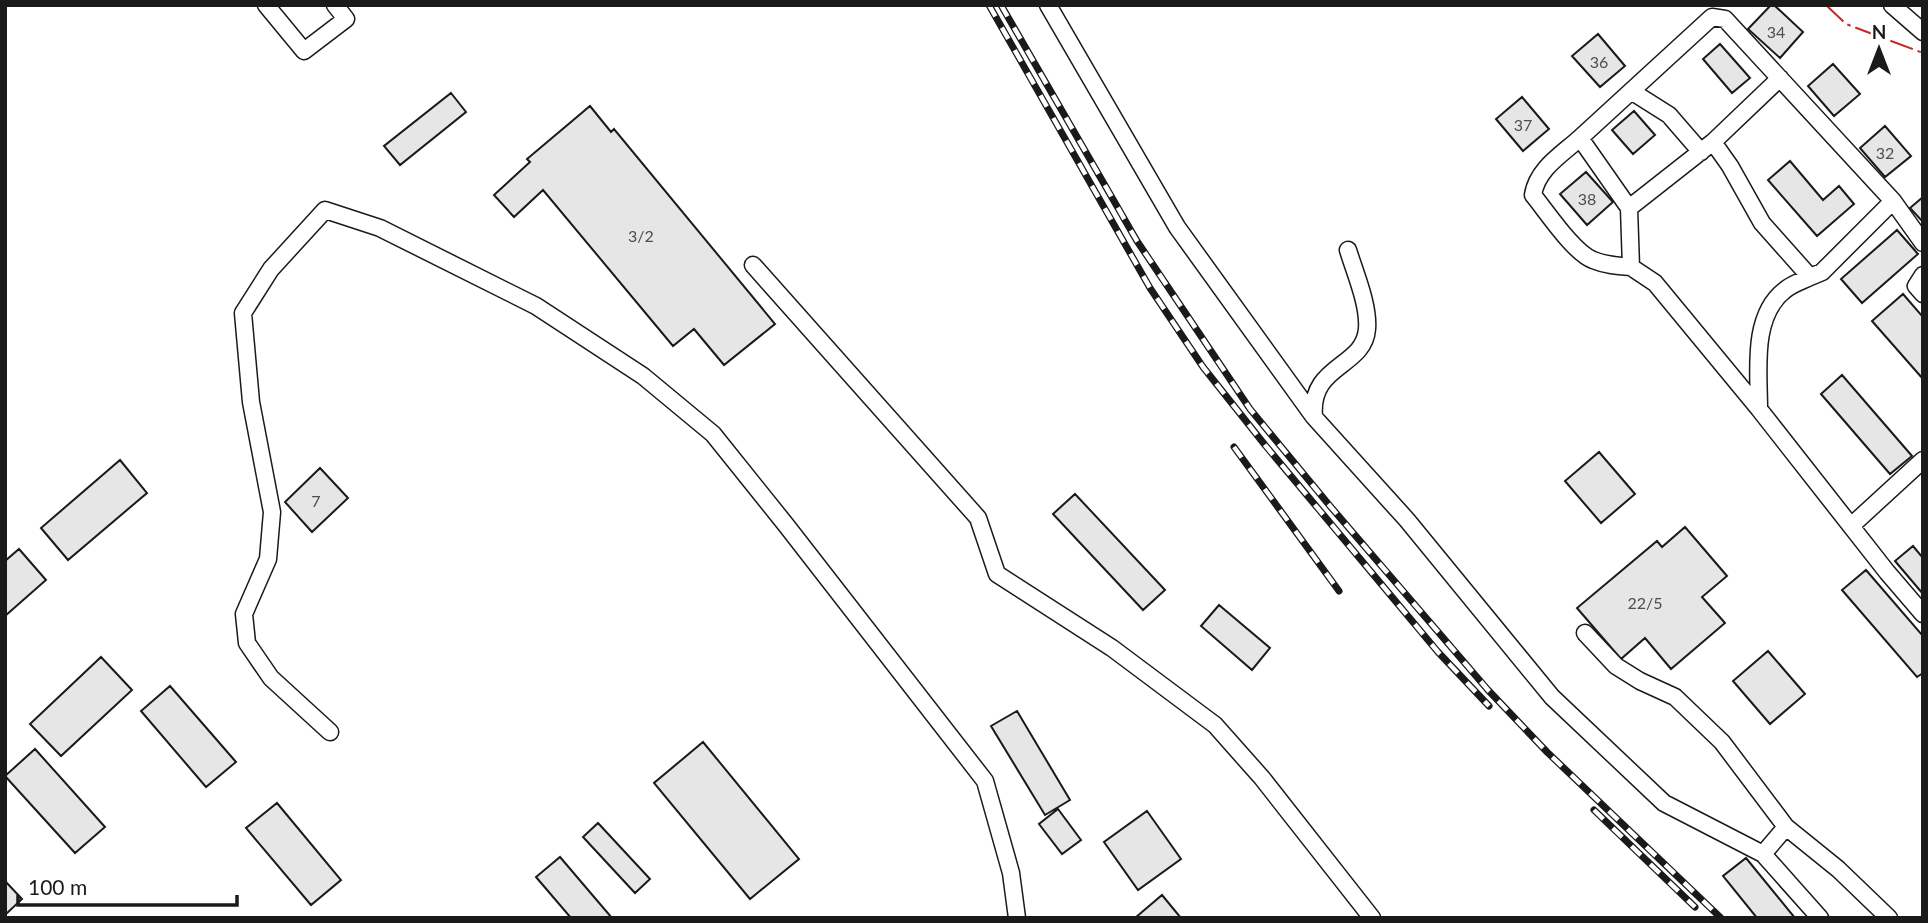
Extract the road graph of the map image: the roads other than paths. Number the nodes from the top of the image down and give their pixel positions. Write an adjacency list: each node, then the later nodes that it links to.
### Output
1 (266, 5): 2 (street)
2 (335, 5)
3 (1048, 5): 20 (street)
4 (1892, 5): 5 (street)
5 (1923, 32)
6 (1780, 78): 7 (street); 9 (street); 10 (street)
7 (1631, 91): 8 (street); 9 (street)
8 (1580, 138): 11 (street); 15 (street)
9 (1707, 147): 11 (street); 17 (street)
10 (1893, 201): 12 (street); 17 (street)
11 (1629, 208): 15 (street)
12 (1923, 243)
13 (1348, 250): 20 (street)
14 (753, 265): 29 (street)
15 (1631, 267): 19 (street)
16 (1923, 275): 18 (street)
17 (1810, 277): 19 (street)
18 (1923, 294)
19 (1759, 410): 22 (street)
20 (1314, 417): 27 (street)
21 (1923, 460): 22 (street)
22 (1851, 526): 23 (street)
23 (1923, 614)
24 (1585, 633): 26 (street)
25 (330, 732): 28 (street)
26 (1786, 827): 27 (street); 31 (street)
27 (1763, 854): 30 (street)
28 (1017, 918)
29 (1372, 918)
30 (1820, 918)
31 (1889, 918)

